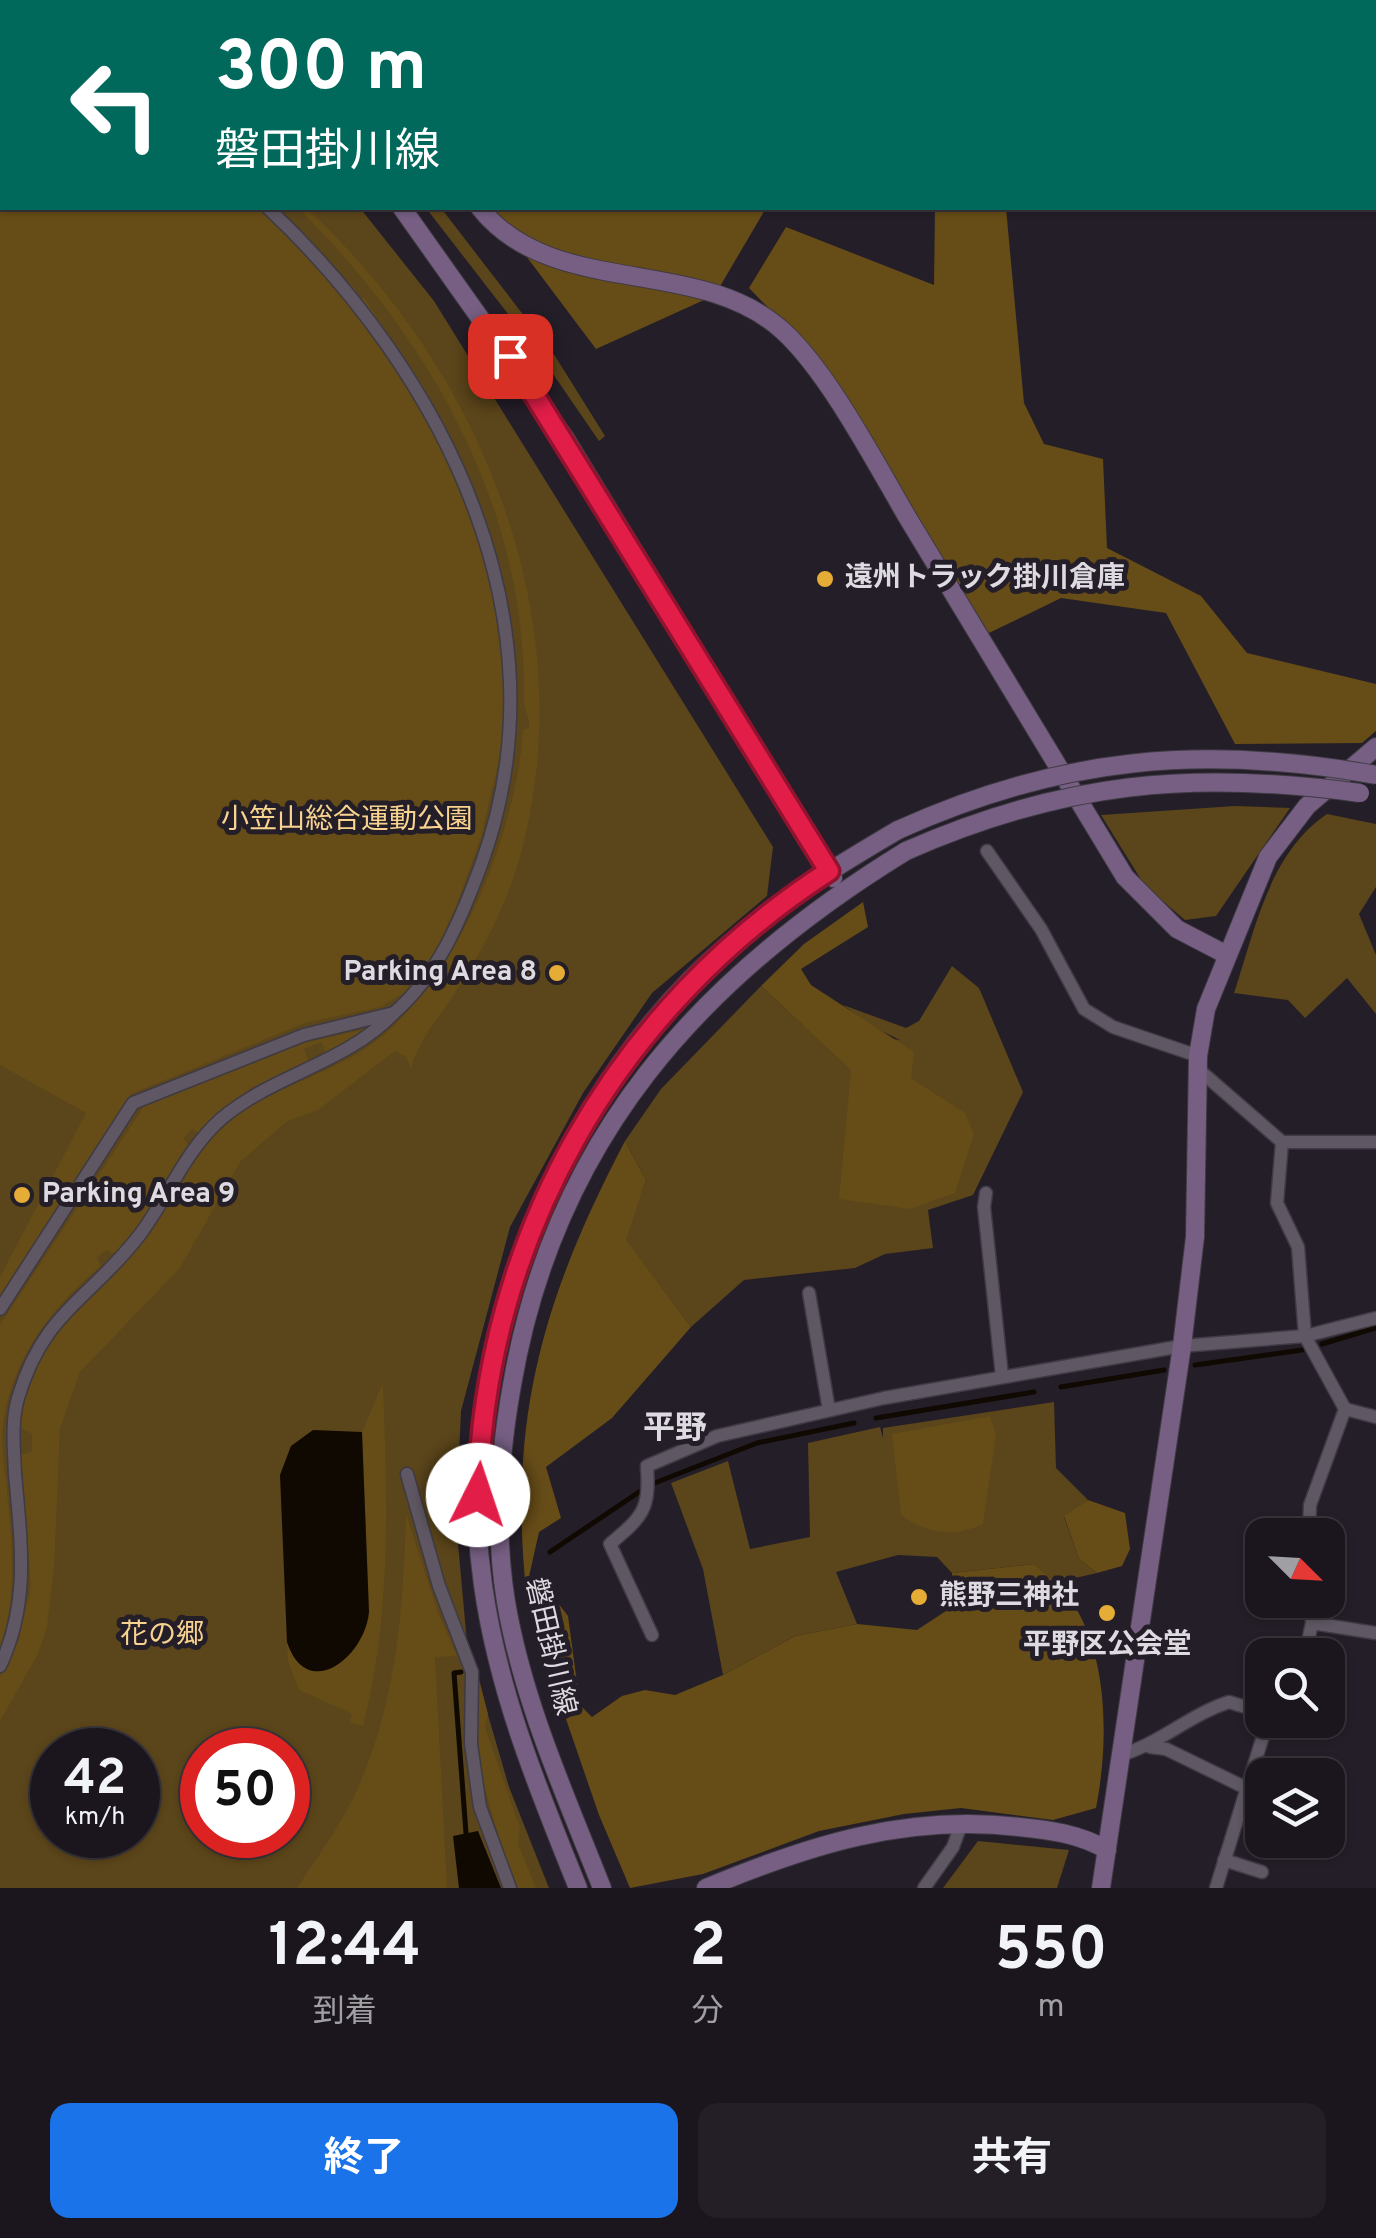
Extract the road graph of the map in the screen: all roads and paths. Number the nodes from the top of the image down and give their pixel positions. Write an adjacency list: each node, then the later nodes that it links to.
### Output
1 (270, 210): 11 (street)
2 (404, 210): 8 (main road)
3 (482, 210): 10 (main road)
4 (1376, 747): 10 (main road)
5 (1376, 776): 8 (main road, 磐田掛川線, bridge)
6 (1368, 795): 9 (main road, 磐田掛川線, bridge)
7 (988, 851): 12 (street)
8 (829, 871): 9 (main road); 43 (main road, 磐田掛川線)
9 (842, 891): 44 (main road, 磐田掛川線)
10 (1225, 954): 12 (main road)
11 (394, 1013): 17 (street); 32 (street)
12 (1198, 1062): 13 (street); 20 (main road)
13 (1282, 1142): 14 (street); 19 (street)
14 (1376, 1142)
15 (986, 1193): 21 (street)
16 (809, 1293): 23 (street)
17 (0, 1308)
18 (1376, 1318): 19 (street)
19 (1305, 1336): 20 (street); 22 (street)
20 (1182, 1346): 21 (street); 36 (main road)
21 (1002, 1376): 23 (street)
22 (1345, 1409): 24 (street); 26 (street)
23 (830, 1410): 30 (street)
24 (1376, 1417)
25 (407, 1474): 42 (street)
26 (1310, 1518)
27 (1312, 1618): 28 (street)
28 (1312, 1623): 29 (street); 31 (street)
29 (1376, 1634)
30 (652, 1635)
31 (1309, 1638)
32 (0, 1666)
33 (1245, 1707): 35 (street)
34 (1262, 1738): 37 (street)
35 (1148, 1747): 36 (street); 37 (street)
36 (1121, 1755): 39 (main road)
37 (1244, 1787): 40 (street)
38 (962, 1822): 39 (main road); 45 (main road); 46 (street)
39 (1107, 1850): 47 (main road)
40 (1224, 1860): 41 (street); 48 (street)
41 (1262, 1872)
42 (510, 1888)
43 (578, 1888)
44 (602, 1888)
45 (706, 1888)
46 (924, 1888)
47 (1101, 1888)
48 (1216, 1888)

